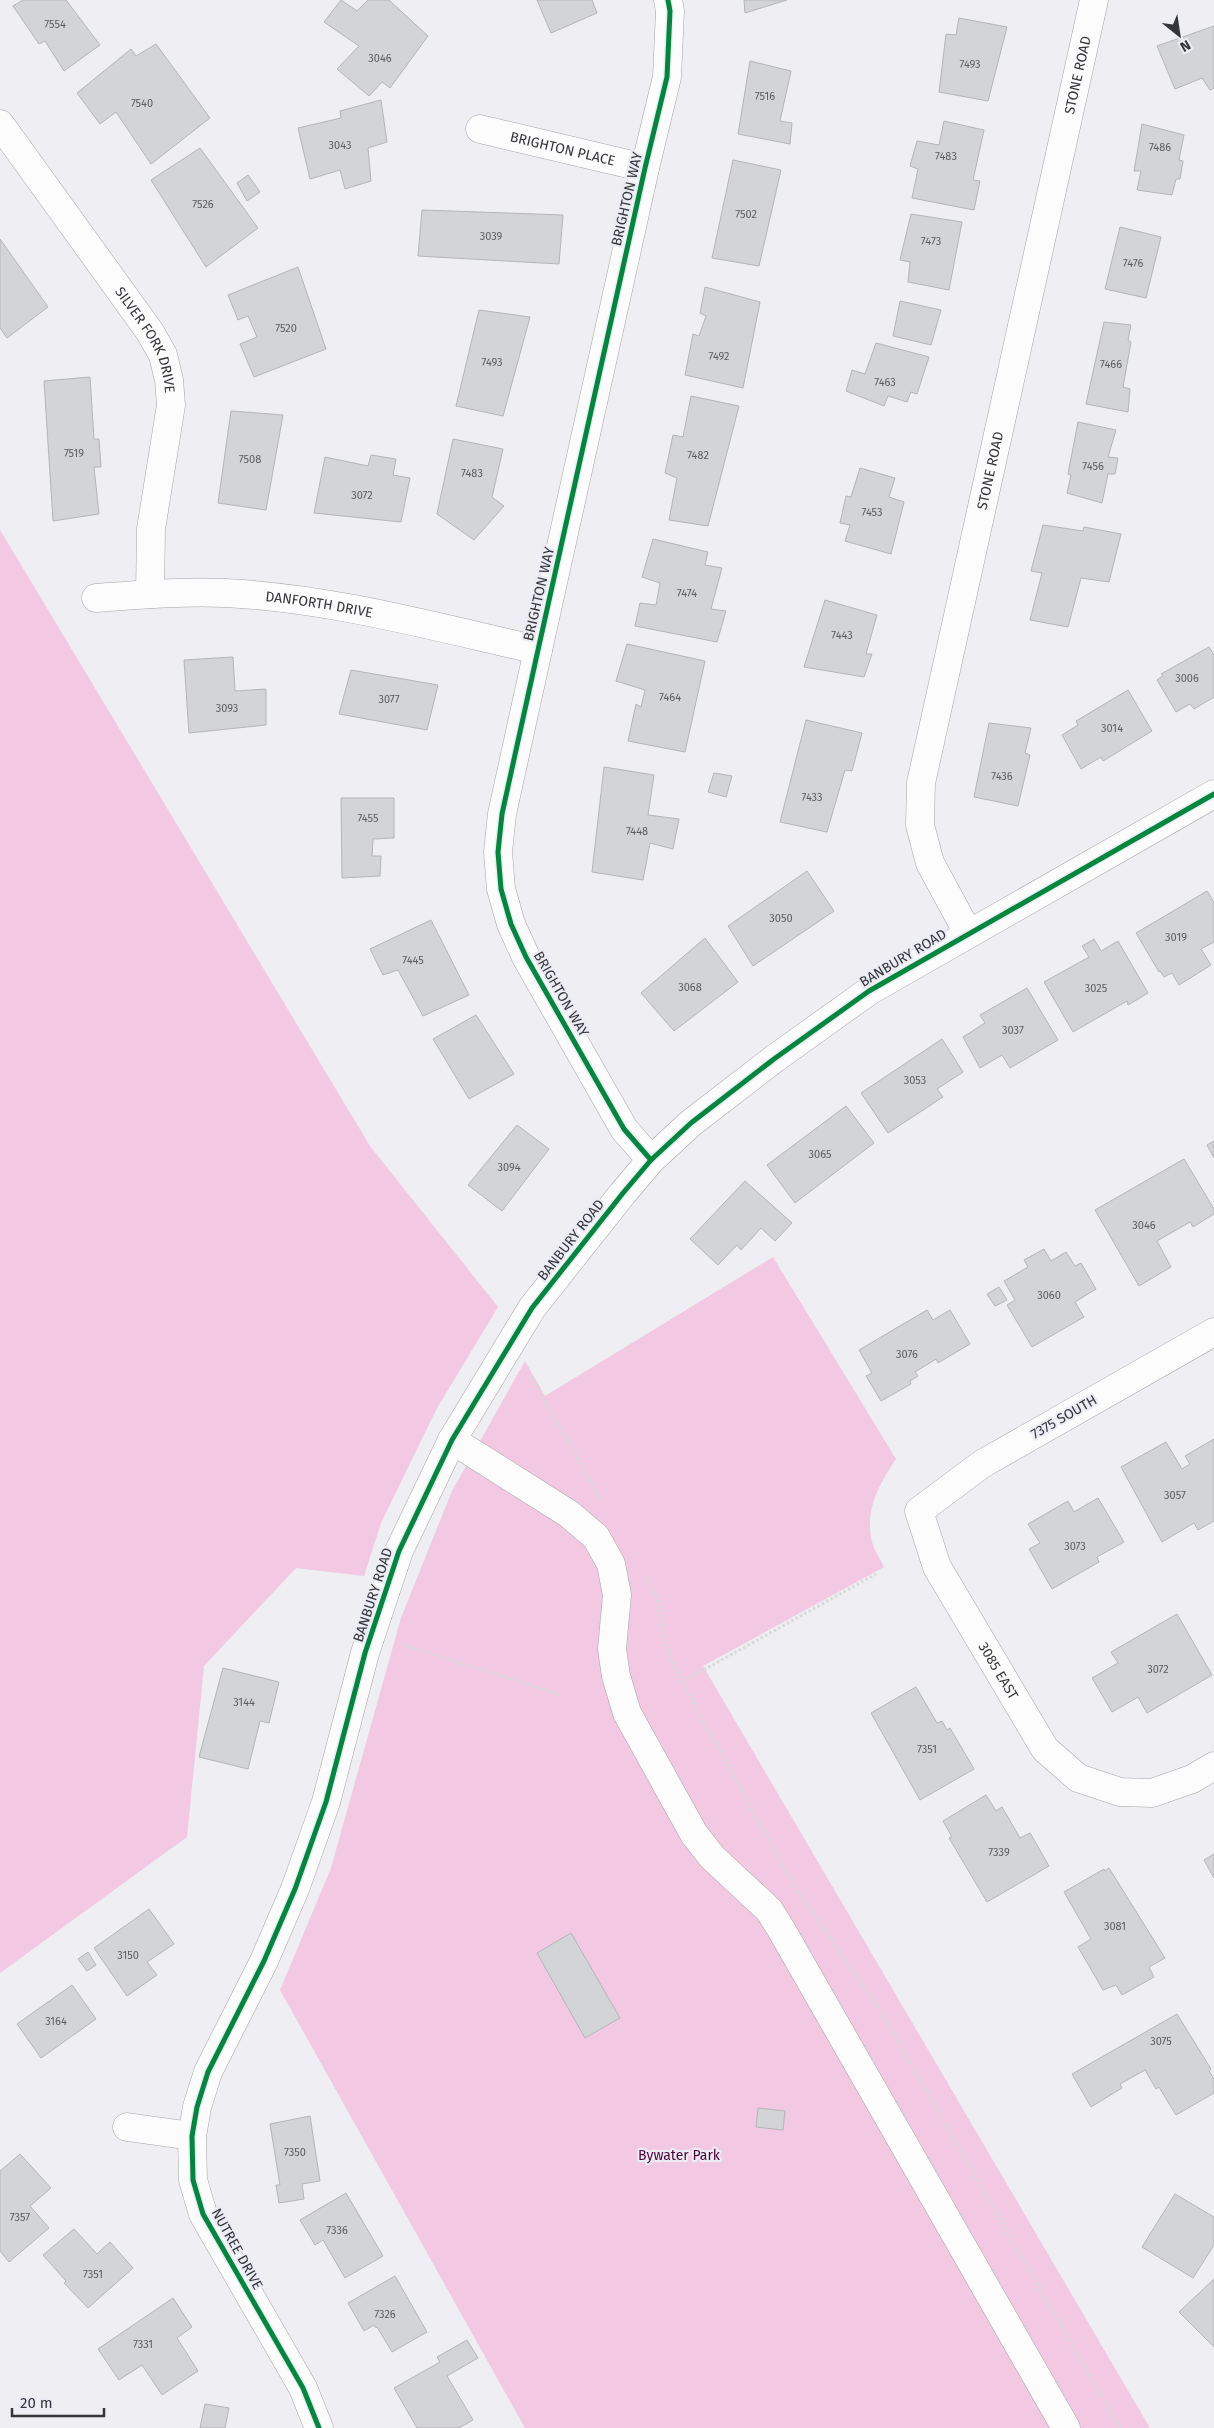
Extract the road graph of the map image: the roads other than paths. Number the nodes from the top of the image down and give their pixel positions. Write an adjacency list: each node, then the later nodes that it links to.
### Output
1 (668, 0): 5 (street, BRIGHTON WAY)
2 (1094, 0): 10 (street, STONE ROAD)
3 (0, 124): 6 (street, SILVER FORK DRIVE)
4 (480, 129): 5 (street, BRIGHTON PLACE)
5 (645, 168): 8 (street, BRIGHTON WAY)
6 (150, 594): 7 (street, DANFORTH DRIVE); 8 (street, DANFORTH DRIVE)
7 (96, 598)
8 (538, 650): 11 (street, BRIGHTON WAY)
9 (1214, 794): 10 (street, BANBURY ROAD)
10 (968, 933): 11 (street, BANBURY ROAD)
11 (651, 1160): 13 (street, BANBURY ROAD)
12 (1214, 1332): 14 (street, 7375 SOUTH)
13 (452, 1440): 16 (street, BANBURY ROAD); 20 (street)
14 (919, 1511): 15 (street, 3085 EAST)
15 (1214, 1766)
16 (264, 1961): 18 (street, NUTREE DRIVE)
17 (127, 2127): 18 (street)
18 (192, 2136): 19 (street, NUTREE DRIVE)
19 (319, 2428)
20 (1066, 2428)

